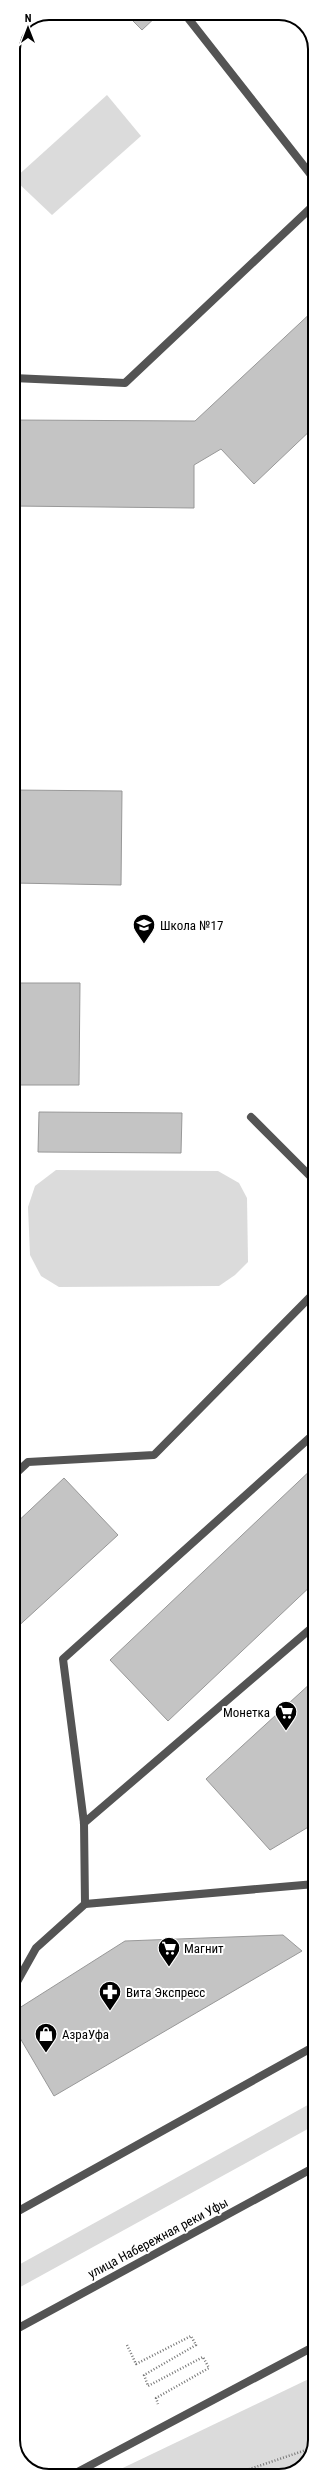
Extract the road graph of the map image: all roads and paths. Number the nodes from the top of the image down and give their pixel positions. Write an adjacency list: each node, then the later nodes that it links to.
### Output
1 (189, 20): 2 (street)
2 (308, 171)
3 (308, 211): 4 (street)
4 (20, 378)
5 (250, 1117): 6 (street)
6 (308, 1174)
7 (308, 1298): 9 (street)
8 (308, 1439): 11 (street)
9 (20, 1469)
10 (308, 1631): 11 (street)
11 (84, 1823): 13 (street)
12 (308, 1885): 13 (street)
13 (85, 1904): 14 (street)
14 (20, 1977)
15 (308, 2050): 17 (street)
16 (308, 2171): 18 (street, улица Набережная реки Уфы)
17 (20, 2210)
18 (20, 2327)
19 (127, 2345): 21 (path)
20 (308, 2350): 23 (street)
21 (160, 2408)
22 (306, 2450): 24 (path)
23 (83, 2469)
24 (250, 2469)

